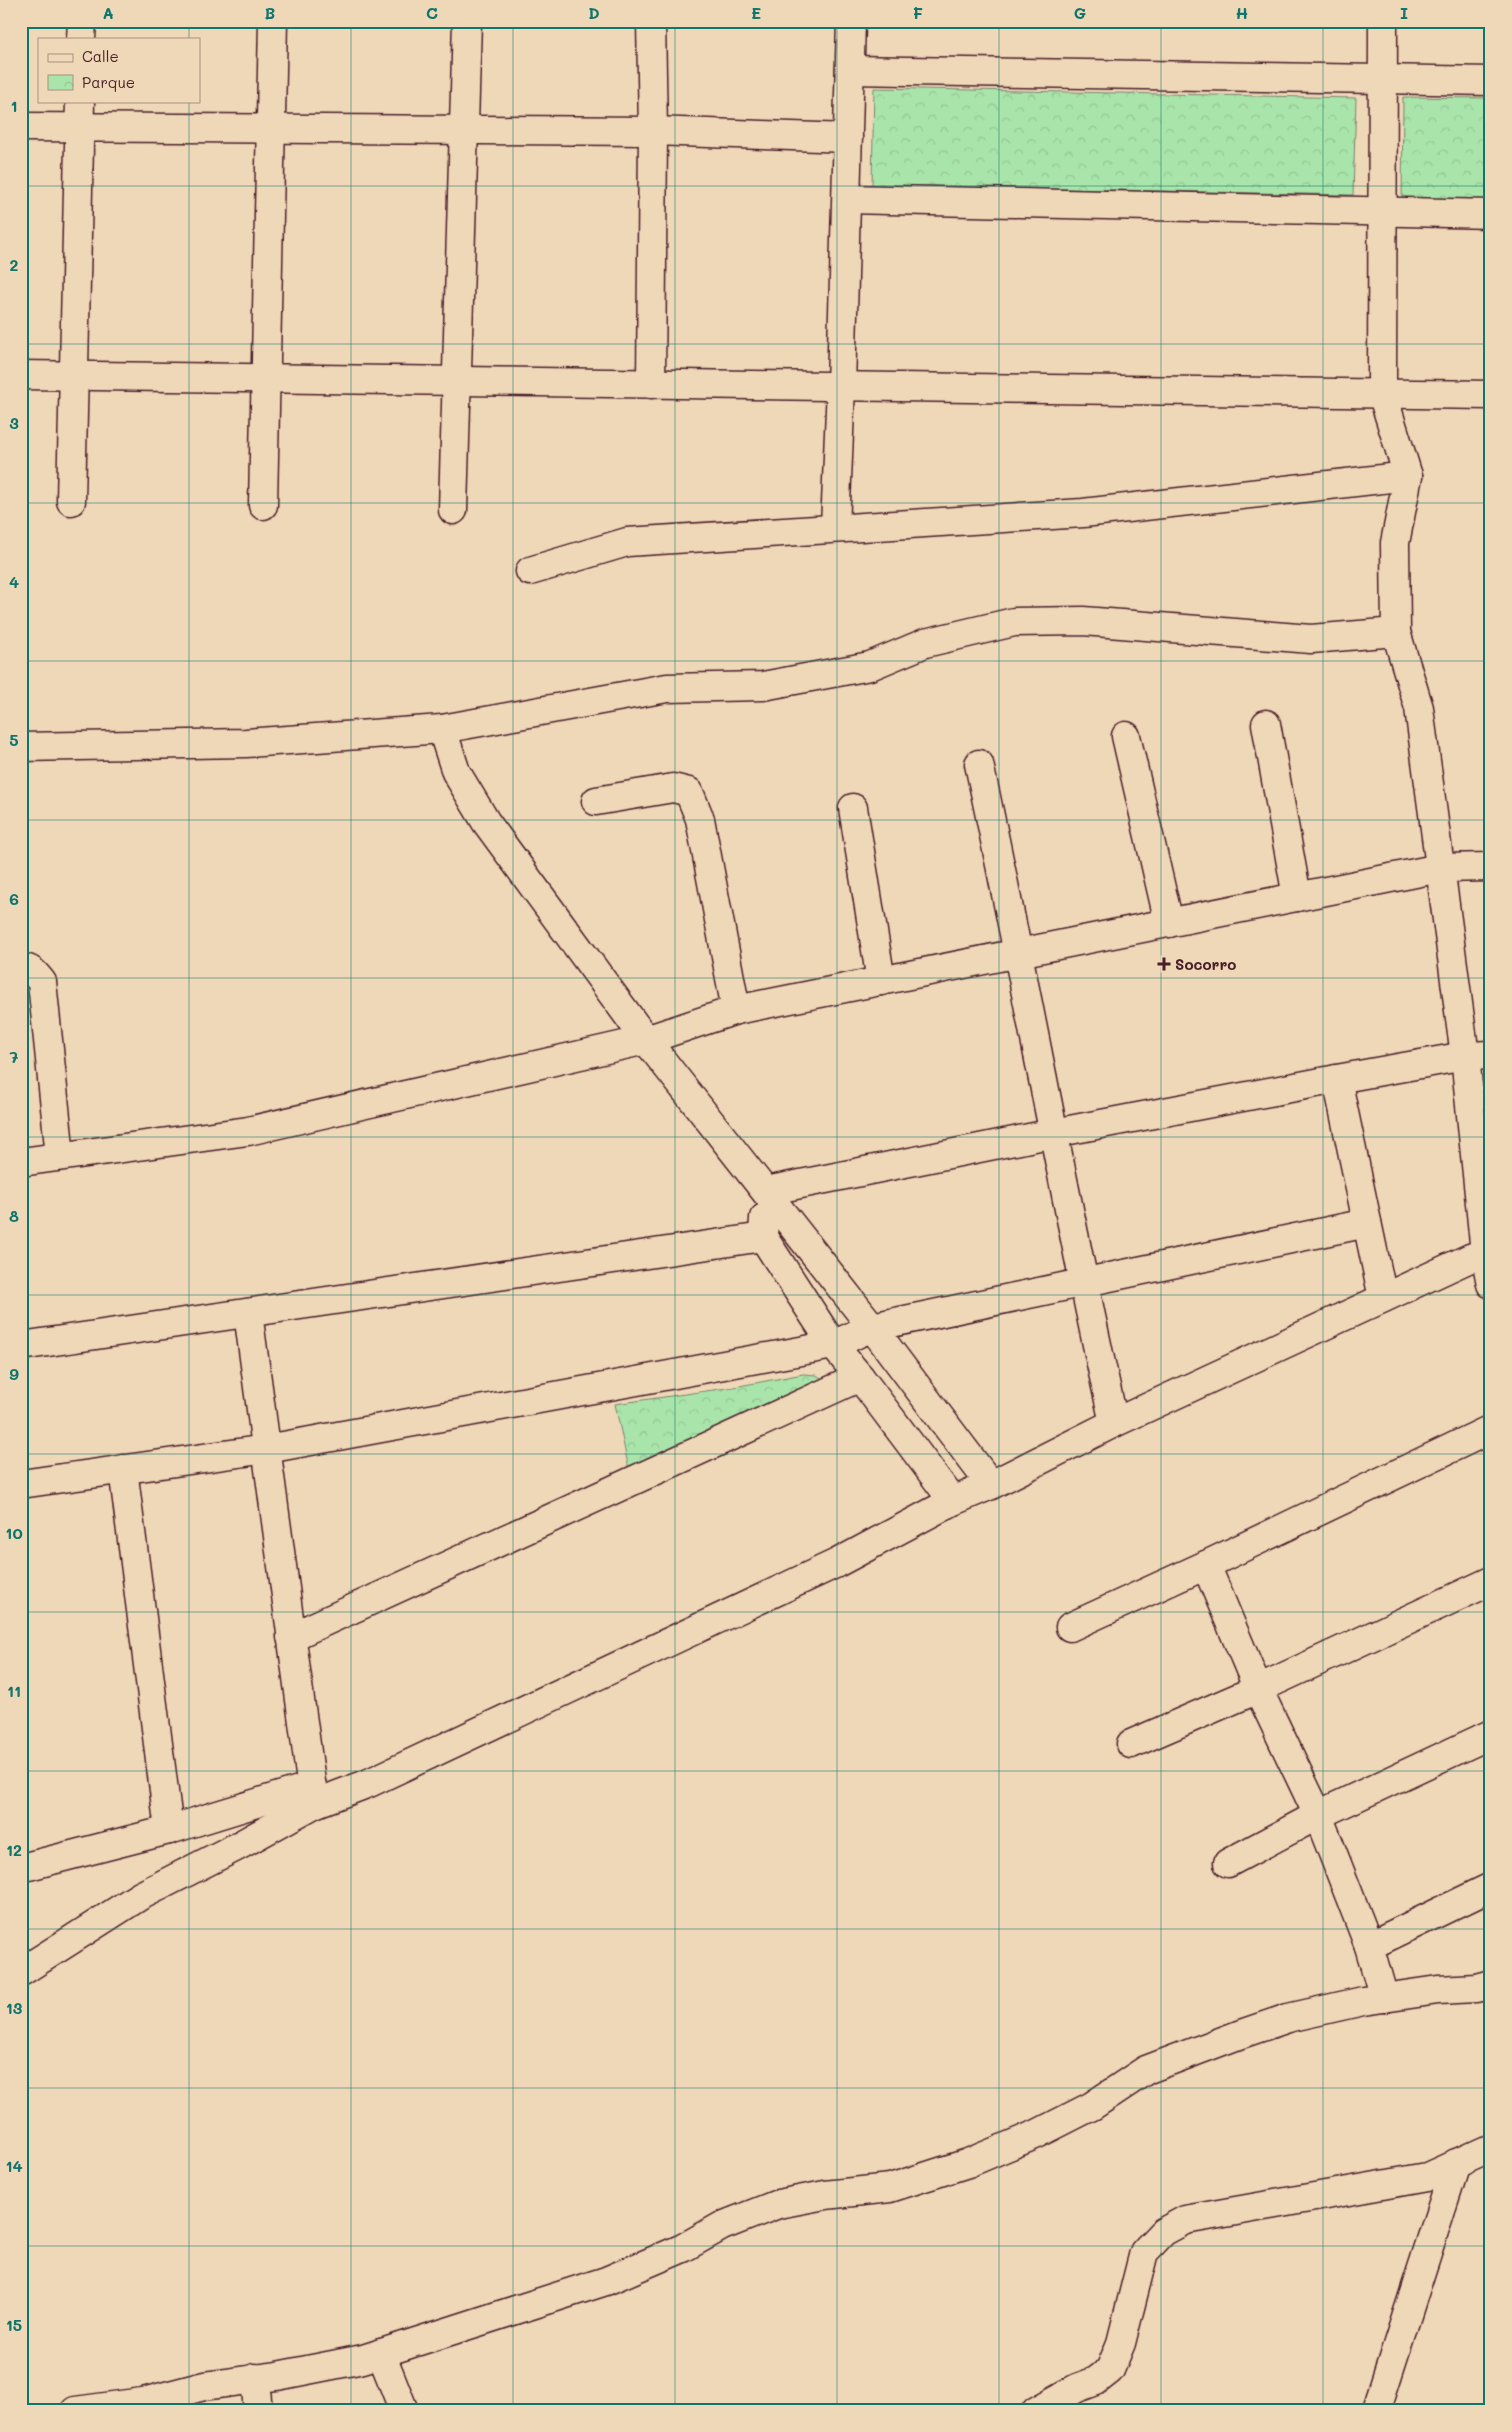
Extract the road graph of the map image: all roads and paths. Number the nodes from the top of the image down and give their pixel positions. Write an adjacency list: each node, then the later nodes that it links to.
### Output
1 (82, 21): 7 (street)
2 (273, 21): 13 (street)
3 (467, 21): 14 (street)
4 (651, 21): 15 (street)
5 (851, 21): 8 (street)
6 (1383, 21): 9 (street)
7 (81, 38)
8 (850, 70): 9 (street); 16 (street)
9 (1382, 79): 10 (street); 18 (street)
10 (1491, 81)
11 (80, 114): 12 (street); 13 (street); 21 (street)
12 (21, 127)
13 (270, 129): 14 (street); 22 (street)
14 (464, 131): 15 (street); 23 (street)
15 (654, 132): 16 (street); 24 (street)
16 (848, 138): 17 (street)
17 (847, 199): 18 (street); 25 (street)
18 (1382, 211): 19 (street); 26 (street)
19 (1491, 214)
20 (21, 375): 21 (street)
21 (74, 376): 22 (street); 29 (street)
22 (265, 378): 23 (street); 30 (street)
23 (457, 381): 24 (street); 31 (street)
24 (651, 384): 25 (street)
25 (841, 386): 26 (street); 32 (street)
26 (1382, 393): 27 (street); 28 (street)
27 (1491, 395)
28 (1408, 476): 32 (street); 34 (street)
29 (71, 501)
30 (263, 505)
31 (453, 510)
32 (834, 528): 33 (street)
33 (530, 571)
34 (1396, 632): 36 (street); 42 (street)
35 (1266, 724): 44 (street)
36 (442, 730): 38 (street); 50 (street)
37 (1126, 736): 45 (street)
38 (21, 747)
39 (980, 764): 46 (street)
40 (596, 801): 49 (street)
41 (853, 808): 48 (street)
42 (1440, 868): 43 (street); 44 (street); 51 (street)
43 (1491, 868)
44 (1297, 897): 45 (street)
45 (1169, 923): 46 (street)
46 (1020, 953): 48 (street); 53 (street)
47 (21, 968): 54 (street)
48 (881, 981): 49 (street)
49 (736, 1010): 50 (street)
50 (646, 1040): 54 (street); 56 (street)
51 (1478, 1055): 52 (street); 59 (street)
52 (1337, 1079): 53 (street); 57 (street)
53 (1054, 1133): 56 (street); 60 (street)
54 (60, 1156): 55 (street)
55 (21, 1162)
56 (766, 1191): 58 (street); 64 (street)
57 (1367, 1223): 60 (street); 62 (street)
58 (763, 1237): 63 (street); 65 (street)
59 (1488, 1252): 61 (street); 62 (street)
60 (1083, 1283): 64 (street); 68 (street)
61 (1491, 1284)
62 (1383, 1298): 68 (street)
63 (248, 1313): 66 (street); 70 (street)
64 (872, 1327): 65 (street); 73 (street)
65 (833, 1345): 67 (street); 70 (street)
66 (21, 1346)
67 (860, 1377): 74 (street); 78 (street)
68 (1114, 1423): 73 (street)
69 (1491, 1429): 75 (street)
70 (267, 1448): 71 (street); 78 (street)
71 (123, 1469): 72 (street); 84 (street)
72 (21, 1484)
73 (990, 1485): 74 (street)
74 (953, 1501): 82 (street)
75 (1206, 1565): 77 (street); 79 (street)
76 (1491, 1581): 79 (street)
77 (1070, 1626)
78 (291, 1637): 82 (street)
79 (1258, 1689): 81 (street); 83 (street)
80 (1491, 1734): 83 (street)
81 (1131, 1744)
82 (313, 1795): 84 (street); 89 (street)
83 (1318, 1815): 85 (street); 88 (street)
84 (168, 1830): 86 (street)
85 (1228, 1863)
86 (21, 1868)
87 (1491, 1888): 88 (street)
88 (1369, 1946): 91 (street)
89 (21, 1972)
90 (1491, 1984): 91 (street)
91 (1384, 1998): 94 (street)
92 (1491, 2148): 93 (street)
93 (1456, 2163): 99 (street); 100 (street)
94 (381, 2354): 95 (street); 98 (street)
95 (255, 2378): 96 (street); 97 (street)
96 (75, 2411)
97 (258, 2411)
98 (404, 2411)
99 (1036, 2411)
100 (1376, 2411)

